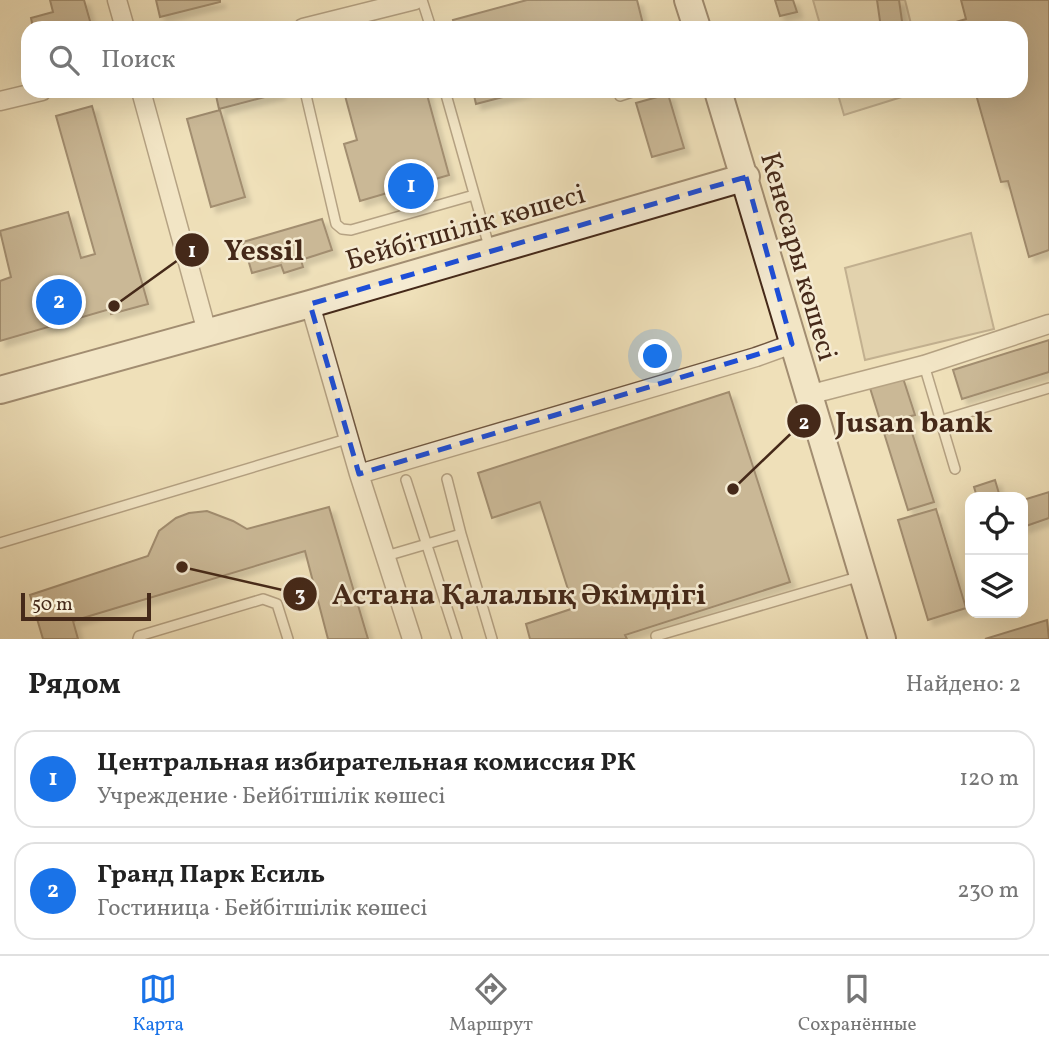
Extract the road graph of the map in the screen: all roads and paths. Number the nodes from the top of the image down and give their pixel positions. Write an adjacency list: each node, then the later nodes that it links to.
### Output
1 (117, 0): 5 (street)
2 (415, 0): 6 (street)
3 (422, 0): 7 (lane)
4 (688, 0): 8 (main road)
5 (123, 21)
6 (331, 21)
7 (429, 21)
8 (695, 21)
9 (21, 96): 14 (street)
10 (144, 98): 20 (street)
11 (307, 98): 16 (lane)
12 (447, 98): 16 (lane)
13 (720, 98): 15 (main road, Кенесары көшесі)
14 (0, 100)
15 (746, 177): 17 (main road, Бейбітшілік көшесі); 21 (main road, Кенесары көшесі)
16 (474, 195): 17 (lane)
17 (490, 252): 18 (main road, Бейбітшілік көшесі)
18 (310, 304): 20 (main road, Бейбітшілік көшесі); 27 (street)
19 (1049, 324): 22 (street)
20 (207, 332): 24 (main road, Бейбітшілік көшесі)
21 (792, 344): 25 (main road, Кенесары көшесі); 29 (street)
22 (924, 365): 25 (street); 26 (lane)
23 (1049, 388): 26 (lane)
24 (0, 390)
25 (808, 395): 36 (main road, Кенесары көшесі)
26 (939, 421): 28 (lane)
27 (350, 438): 29 (street); 33 (lane)
28 (956, 469)
29 (359, 474): 35 (street)
30 (447, 478): 32 (lane)
31 (406, 480): 34 (lane)
32 (461, 534): 34 (lane); 42 (lane)
33 (0, 543)
34 (425, 544): 35 (lane); 41 (lane)
35 (386, 556): 40 (street)
36 (862, 575): 37 (lane); 43 (main road, Кенесары көшесі)
37 (656, 636)
38 (138, 639): 39 (lane)
39 (288, 639)
40 (412, 639)
41 (457, 639)
42 (492, 639)
43 (882, 639)

